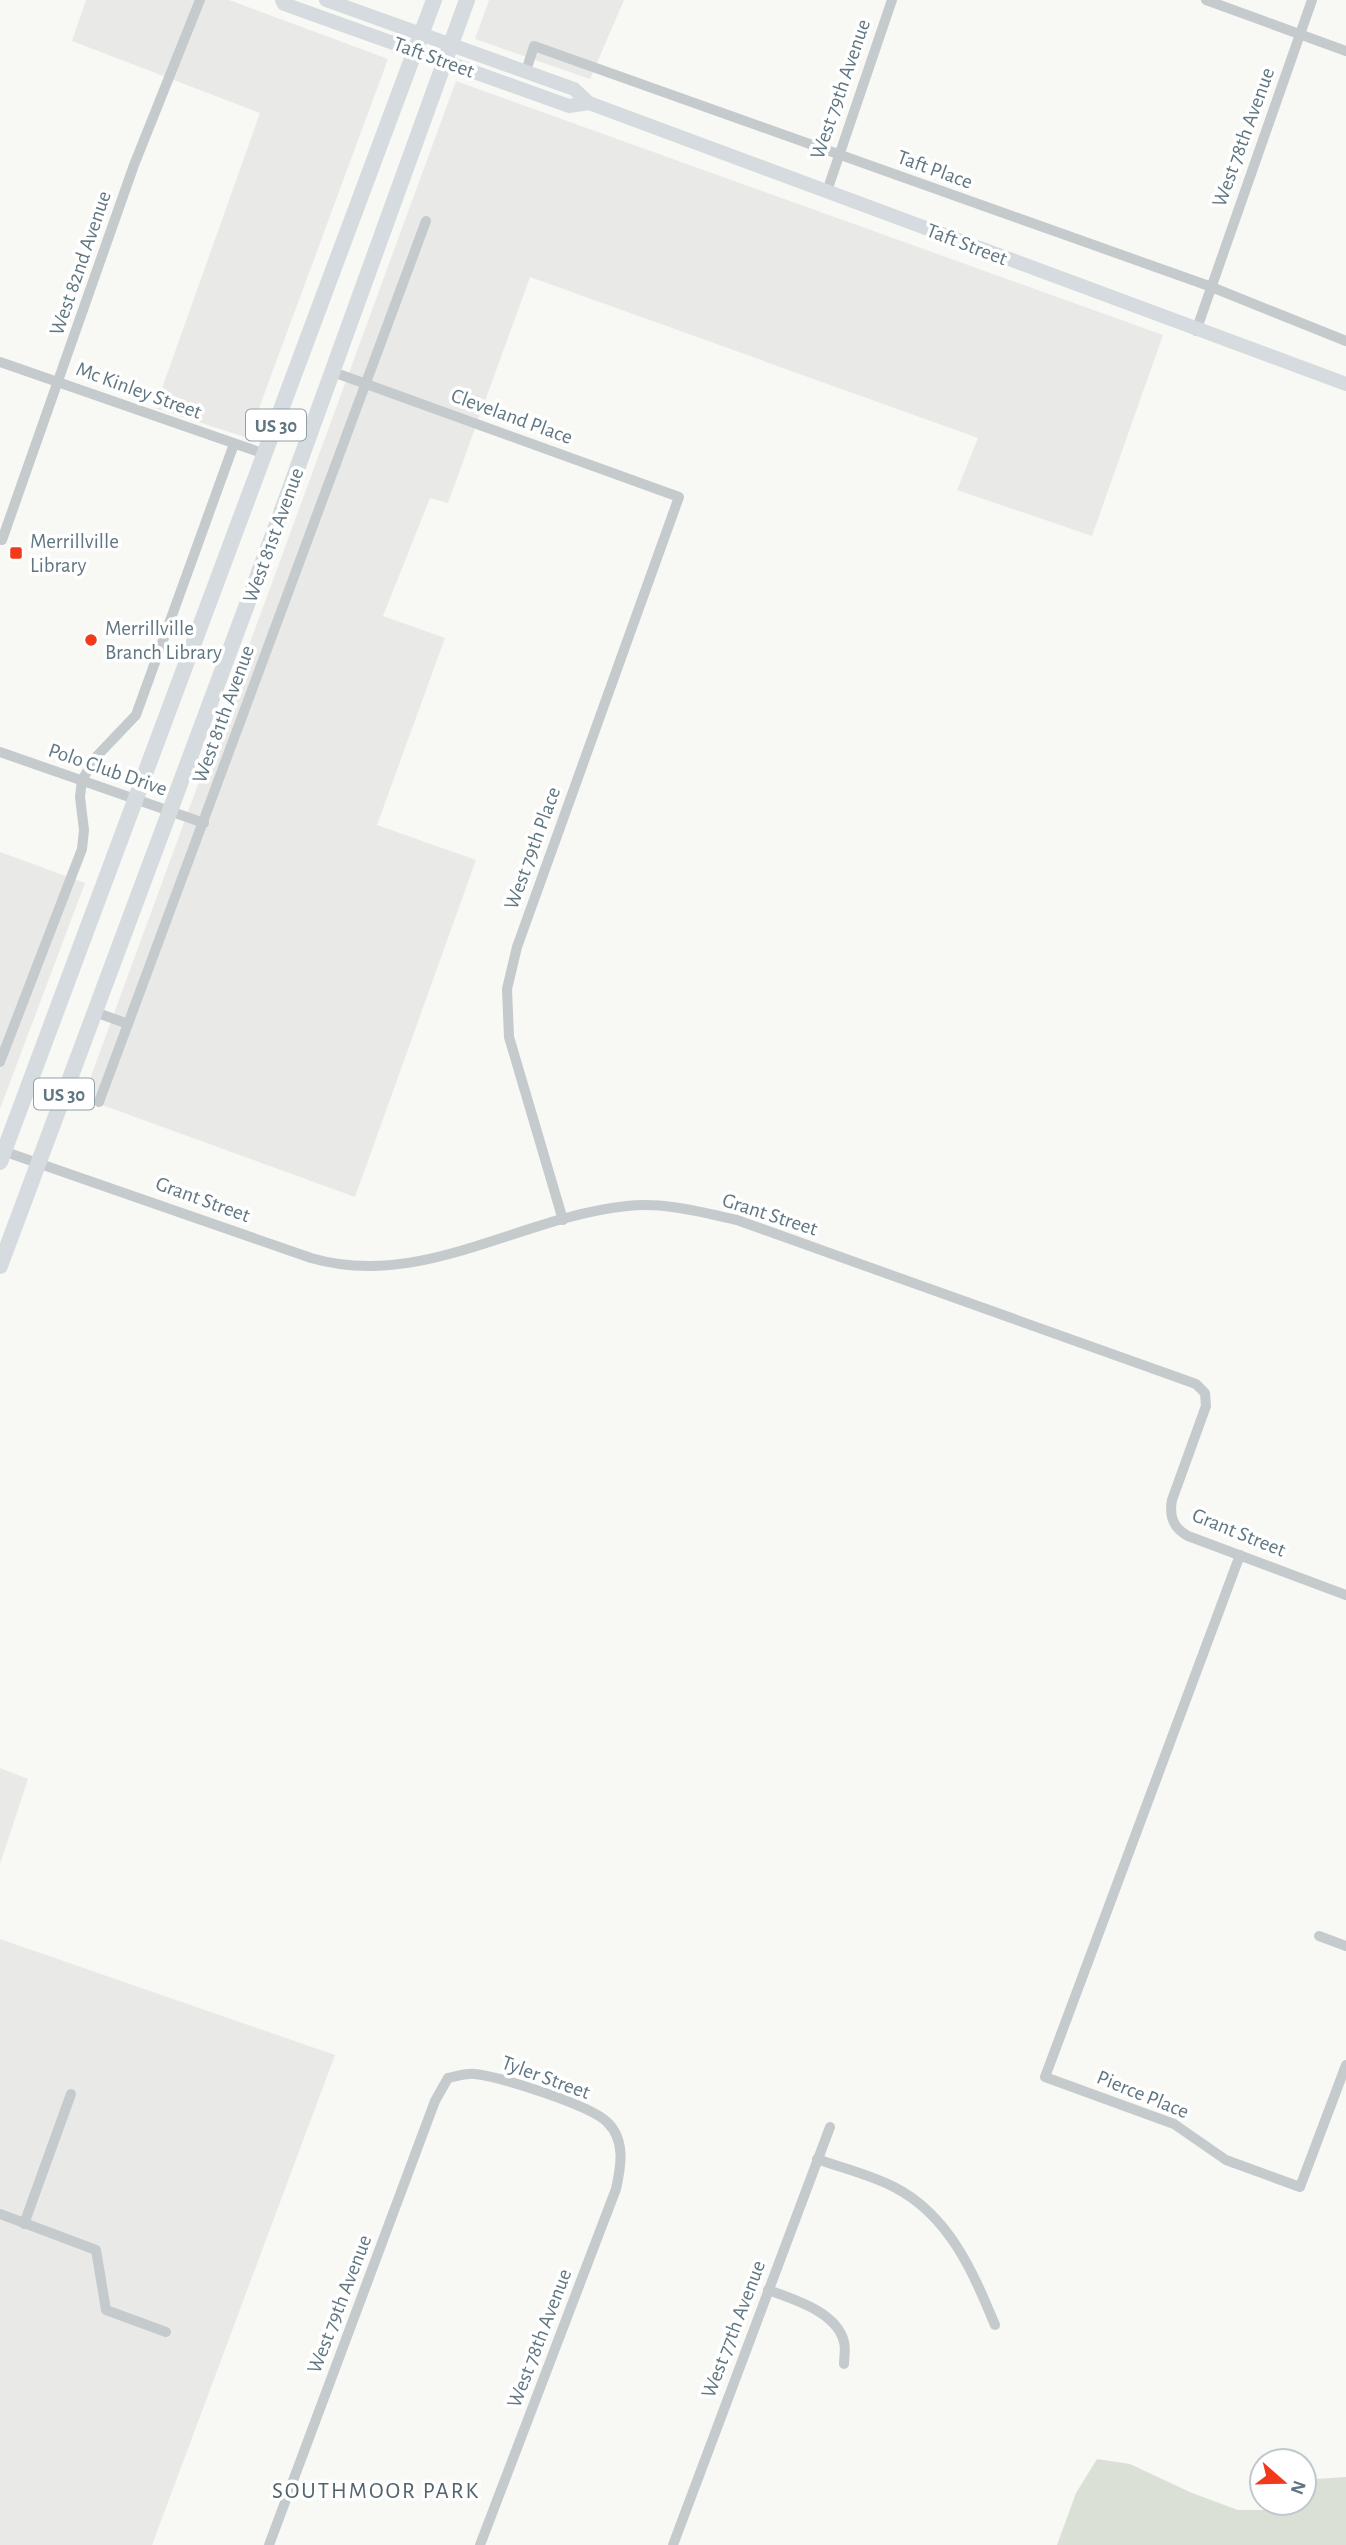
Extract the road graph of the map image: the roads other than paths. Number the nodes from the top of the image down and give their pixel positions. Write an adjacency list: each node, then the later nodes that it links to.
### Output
1 (200, 0): 25 (street, West 82nd Avenue)
2 (282, 0): 12 (main road, Taft Street)
3 (326, 0): 9 (main road, Taft Street)
4 (434, 0): 9 (main road, West 81st Avenue / US 30)
5 (467, 0): 11 (main road, West 81st Avenue / US 30)
6 (892, 0): 17 (street, West 79th Avenue)
7 (1206, 0): 10 (street)
8 (1312, 0): 10 (street, West 78th Avenue)
9 (422, 34): 11 (main road, Taft Street); 12 (main road, West 81st Avenue / US 30)
10 (1300, 34): 13 (street); 20 (street, West 78th Avenue)
11 (452, 45): 14 (main road, West 81st Avenue / US 30); 15 (main road, Taft Street)
12 (416, 51): 14 (main road, Taft Street); 29 (main road, West 81st Avenue / US 30)
13 (1346, 51)
14 (446, 61): 16 (main road, Taft Street); 24 (main road, West 81st Avenue / US 30)
15 (526, 71): 16 (main road, Taft Street); 17 (street, Taft Place)
16 (589, 103): 18 (main road, Taft Street)
17 (837, 154): 18 (street, West 79th Avenue); 20 (street, Taft Place)
18 (827, 191): 21 (main road, Taft Street)
19 (426, 221): 26 (street, West 81th Avenue)
20 (1209, 286): 21 (street, West 78th Avenue); 22 (street, Taft Place)
21 (1196, 331): 27 (main road, Taft Street)
22 (1346, 341)
23 (0, 362): 25 (street, Mc Kinley Street)
24 (332, 372): 26 (street, Cleveland Place); 35 (main road, West 81st Avenue / US 30)
25 (60, 382): 28 (street, Mc Kinley Street); 31 (street, West 82nd Avenue)
26 (365, 384): 30 (street, Cleveland Place); 36 (street, West 81th Avenue)
27 (1346, 384)
28 (234, 444): 29 (street, Mc Kinley Street); 33 (street)
29 (265, 454): 34 (main road, West 81st Avenue / US 30)
30 (679, 497): 43 (street, West 79th Place)
31 (2, 540)
32 (0, 751): 33 (street, Polo Club Drive)
33 (82, 780): 34 (street, Polo Club Drive); 39 (street)
34 (136, 799): 35 (street, Polo Club Drive); 41 (main road, West 81st Avenue / US 30)
35 (170, 811): 36 (street, Polo Club Drive); 37 (main road, West 81st Avenue / US 30)
36 (204, 823): 38 (street, West 81th Avenue)
37 (95, 1012): 38 (street); 42 (main road, West 81st Avenue / US 30)
38 (128, 1024): 40 (street, West 81th Avenue)
39 (0, 1062)
40 (99, 1102)
41 (1, 1155): 42 (street, Grant Street)
42 (39, 1163): 43 (street, Grant Street); 44 (main road, West 81st Avenue / US 30)
43 (563, 1220): 45 (street, Grant Street)
44 (0, 1266)
45 (1240, 1555): 46 (street, Grant Street); 49 (street, Pierce Place)
46 (1346, 1595)
47 (1320, 1936): 48 (street)
48 (1346, 1946)
49 (1346, 2065)
50 (448, 2078): 53 (street, Tyler Street); 61 (street, West 79th Avenue)
51 (71, 2094): 56 (street)
52 (830, 2127): 54 (street, West 77th Avenue)
53 (619, 2142): 62 (street, West 78th Avenue)
54 (817, 2159): 57 (street, West 77th Avenue); 58 (street)
55 (0, 2214): 56 (street)
56 (24, 2224): 59 (street)
57 (768, 2290): 60 (street); 63 (street, West 77th Avenue)
58 (995, 2325)
59 (166, 2332)
60 (844, 2364)
61 (269, 2545)
62 (480, 2545)
63 (673, 2545)

